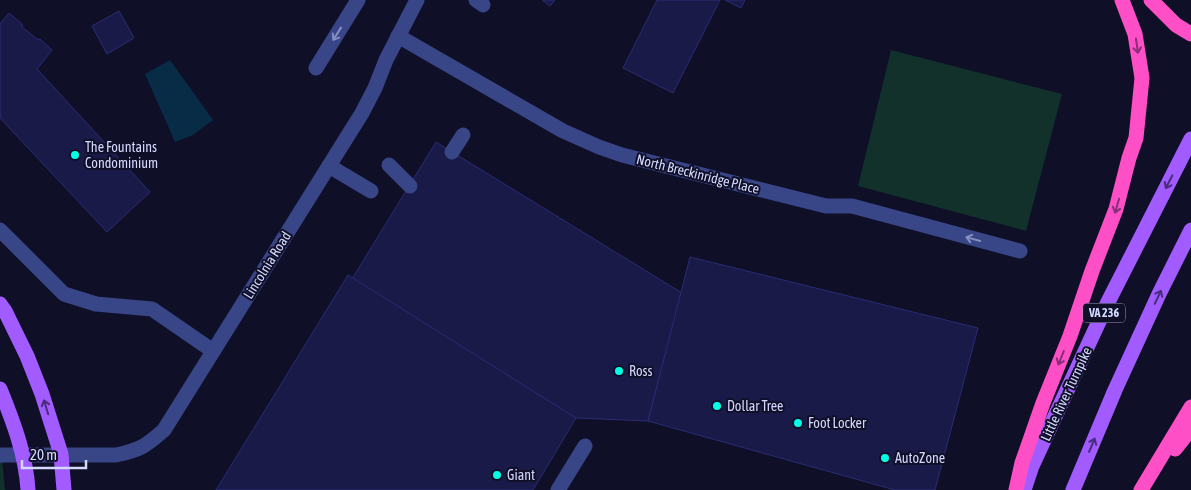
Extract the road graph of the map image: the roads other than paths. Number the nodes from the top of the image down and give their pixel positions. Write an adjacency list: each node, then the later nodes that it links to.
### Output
1 (358, 0): 7 (street, one-way to 7)
2 (417, 0): 6 (street, Lincolnia Road)
3 (1122, 0): 30 (highway, one-way to 30)
4 (1151, 0): 5 (highway)
5 (1191, 34)
6 (398, 36): 12 (street, Lincolnia Road); 17 (street, North Breckinridge Place, one-way to 6)
7 (316, 68)
8 (463, 135): 10 (street)
9 (1191, 139): 31 (main road, Little River Turnpike / VA 236, one-way to 31)
10 (452, 152)
11 (389, 165): 13 (street)
12 (329, 166): 14 (street); 19 (street, Lincolnia Road)
13 (410, 186)
14 (371, 191)
15 (0, 230): 19 (street)
16 (1191, 230): 32 (main road, VA 236, one-way to 16)
17 (1020, 251)
18 (0, 304): 25 (main road, one-way to 18)
19 (213, 351): 25 (street, Lincolnia Road)
20 (0, 389): 24 (main road)
21 (1191, 407): 33 (highway)
22 (1191, 429): 33 (highway)
23 (586, 446): 29 (street)
24 (23, 454): 25 (street, Lincolnia Road); 26 (street, Lincolnia Road); 27 (main road)
25 (61, 454): 28 (main road)
26 (0, 455)
27 (28, 490)
28 (64, 490)
29 (558, 490)
30 (1016, 490)
31 (1024, 490)
32 (1073, 490)
33 (1143, 490)

